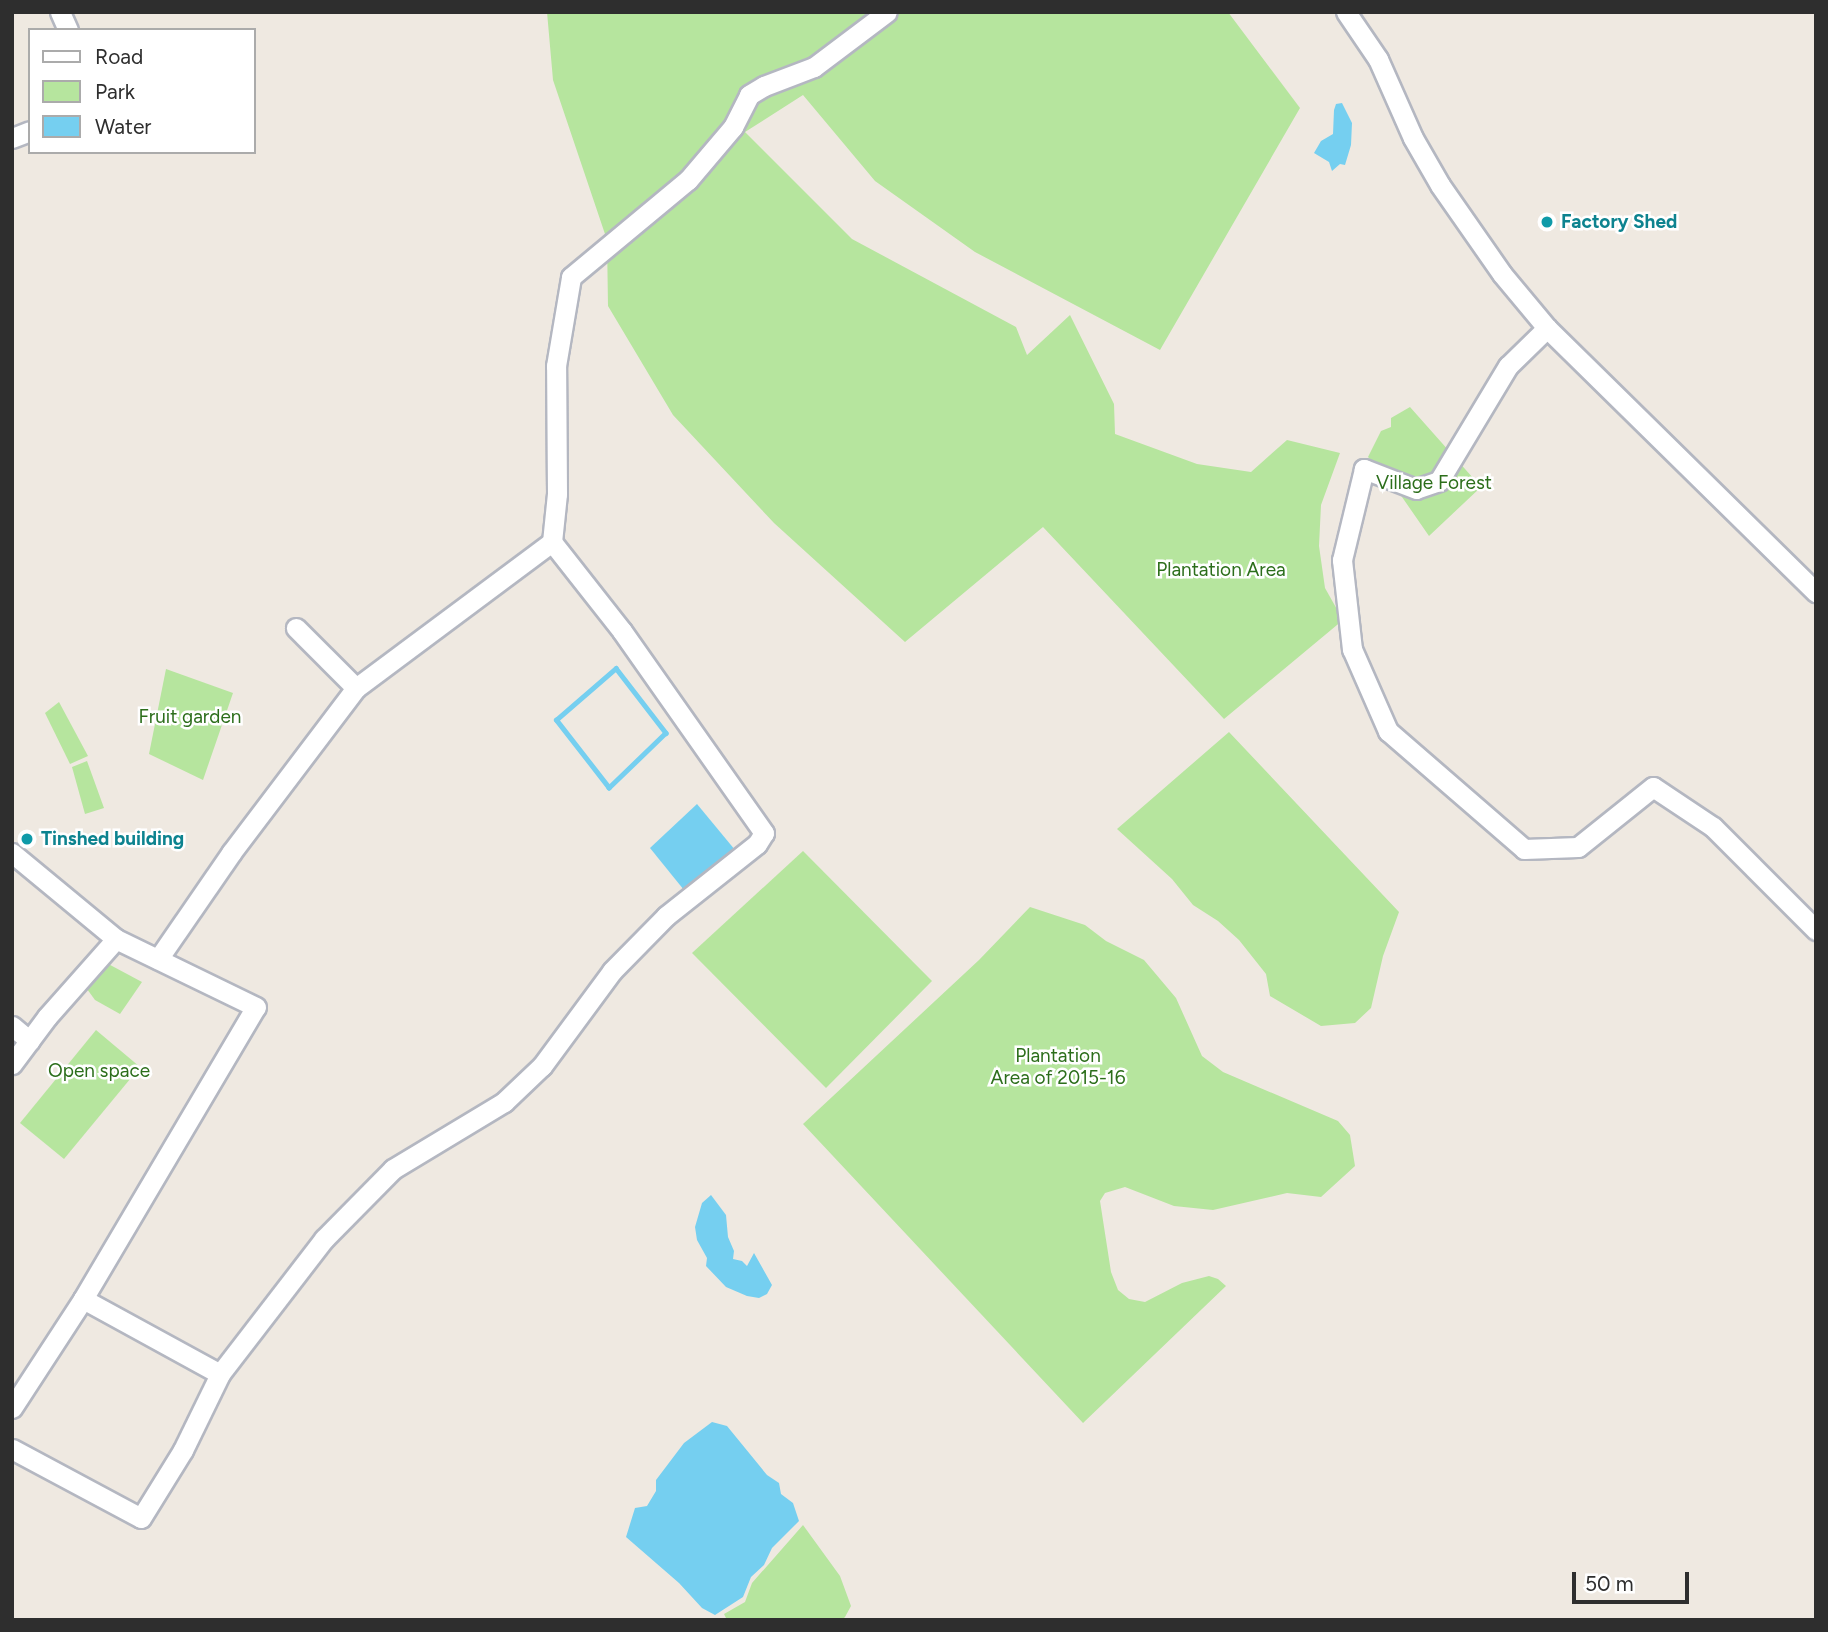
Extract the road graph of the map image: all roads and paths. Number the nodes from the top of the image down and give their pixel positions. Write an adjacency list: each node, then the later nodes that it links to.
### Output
1 (60, 12): 4 (street)
2 (887, 12): 6 (street)
3 (1346, 12): 5 (street)
4 (67, 28)
5 (1547, 328): 7 (street); 11 (street)
6 (552, 542): 9 (street); 18 (street)
7 (1816, 592)
8 (296, 628): 9 (street)
9 (356, 688): 13 (street)
10 (12, 853): 12 (street)
11 (1816, 930)
12 (116, 939): 13 (street); 15 (street)
13 (158, 959): 17 (street)
14 (12, 1026): 15 (street)
15 (30, 1041): 16 (street)
16 (12, 1064)
17 (83, 1299): 18 (street); 19 (street)
18 (220, 1374): 20 (street)
19 (12, 1409)
20 (12, 1449)

